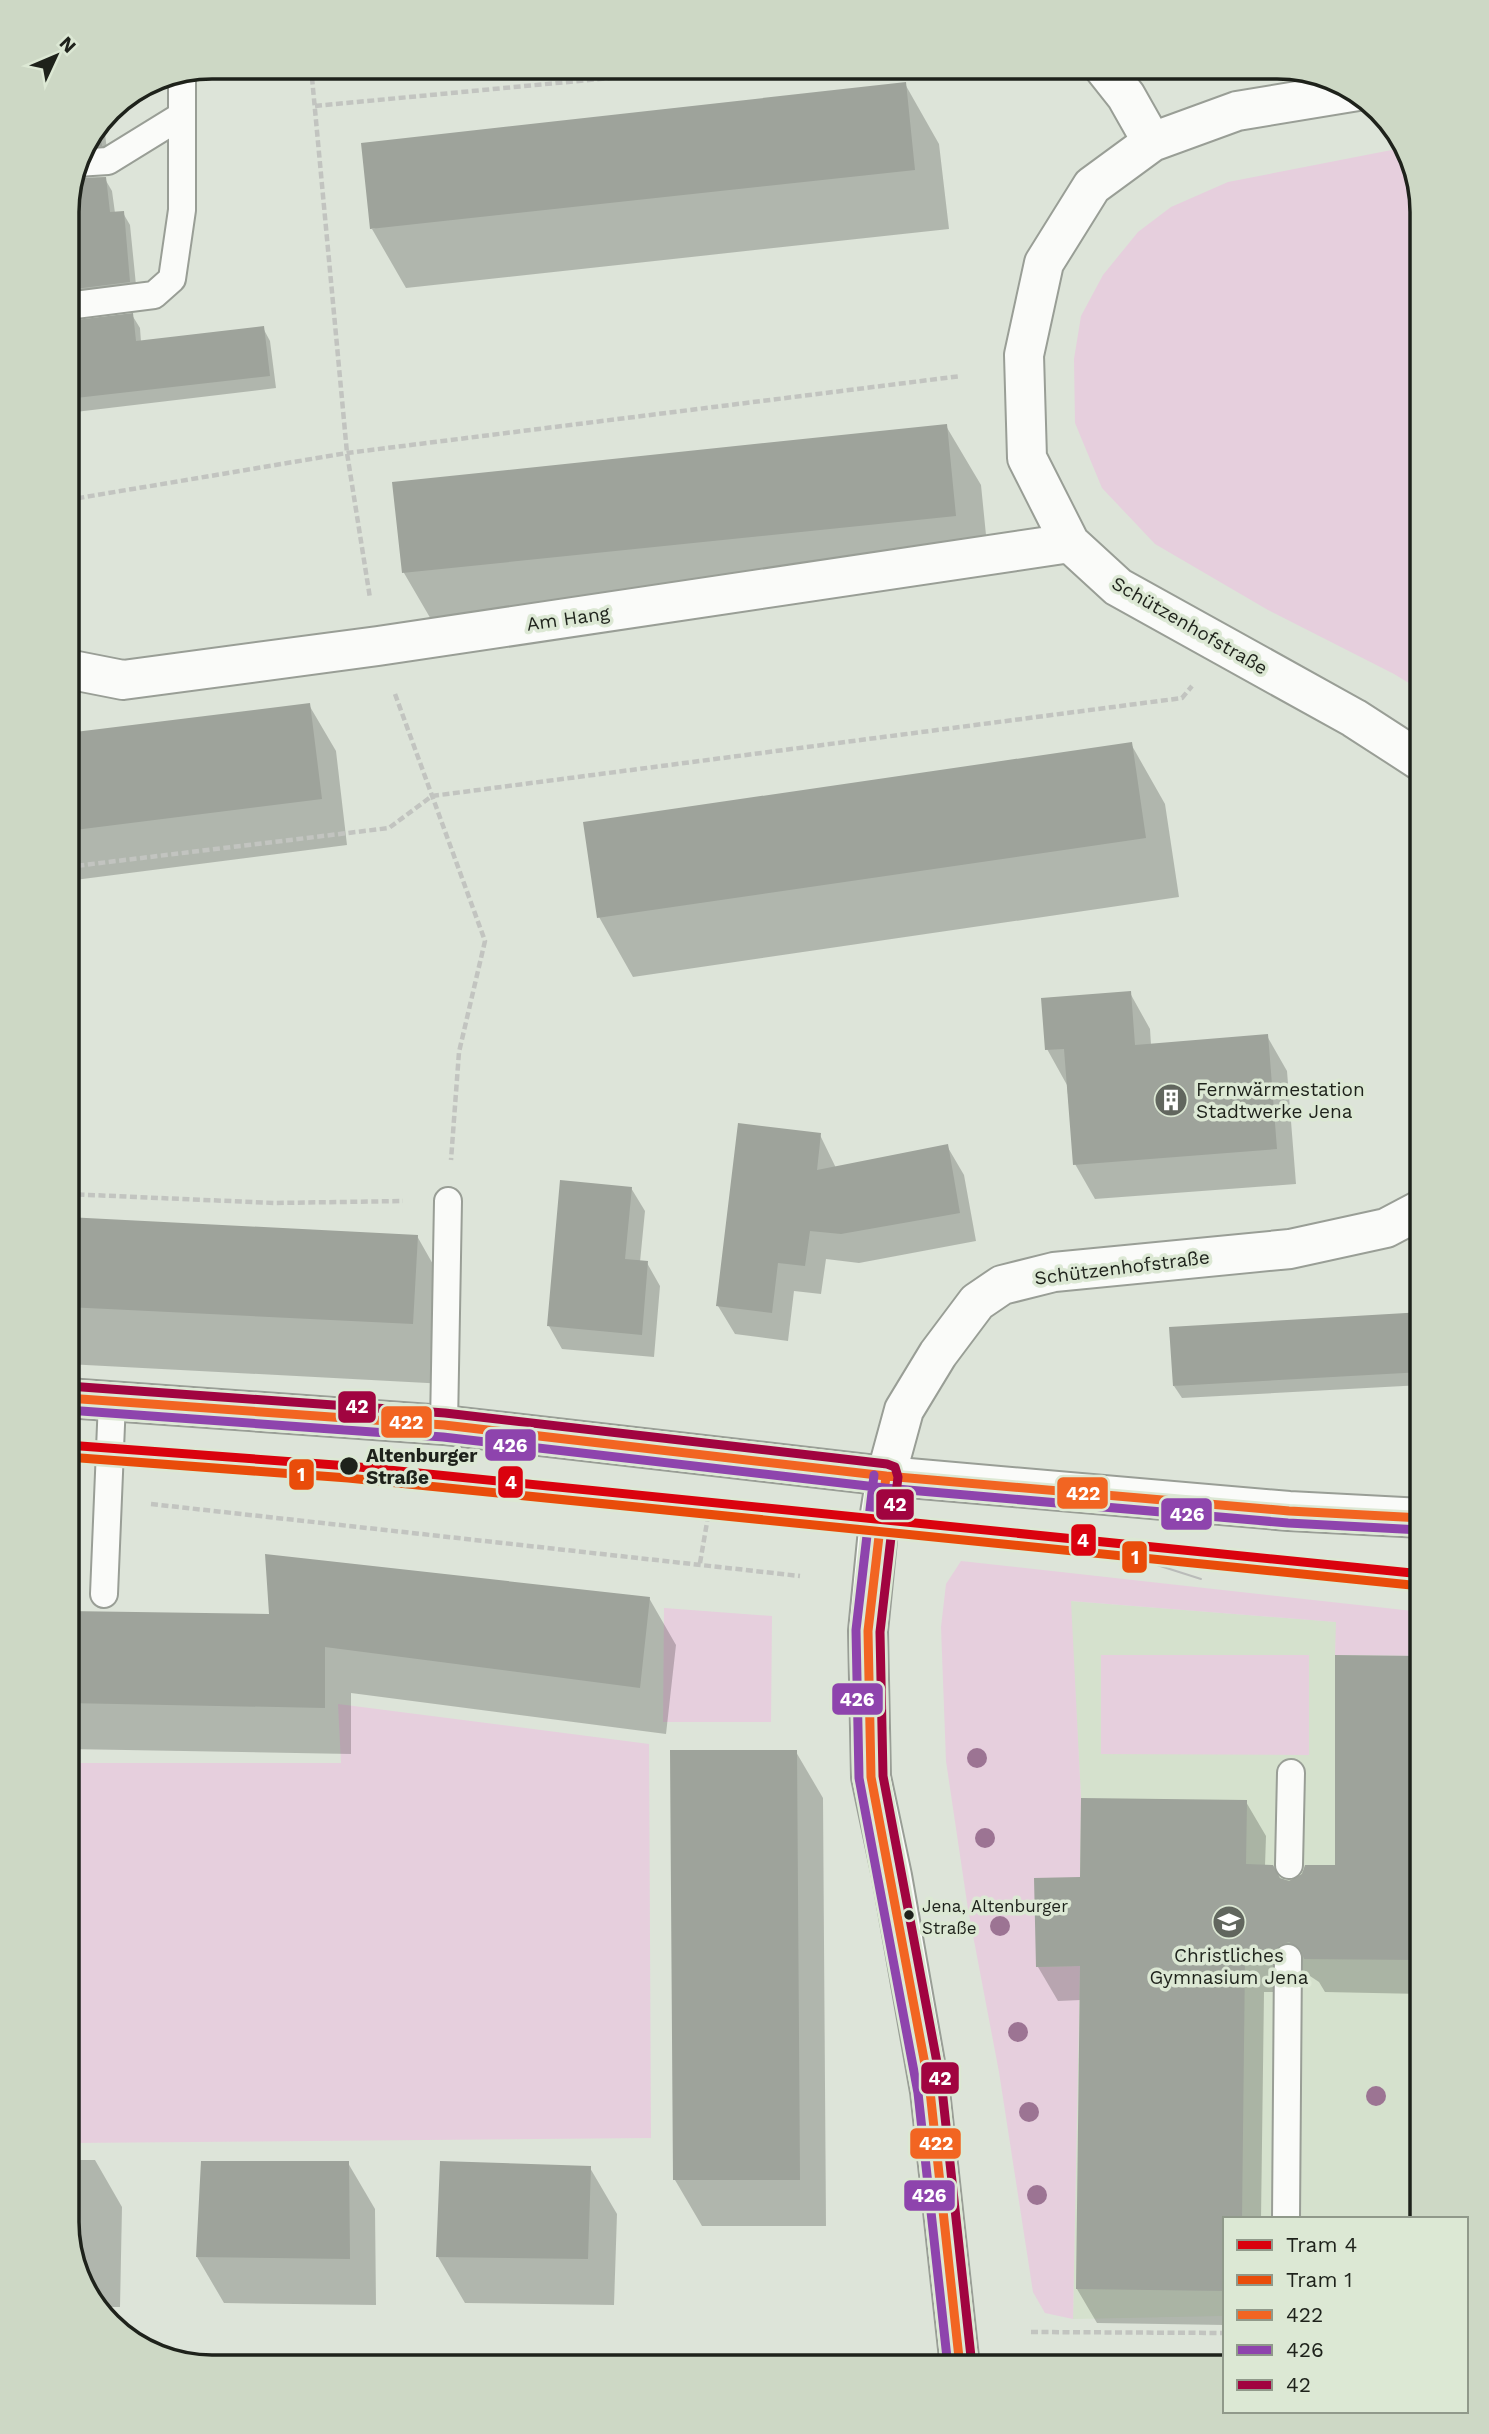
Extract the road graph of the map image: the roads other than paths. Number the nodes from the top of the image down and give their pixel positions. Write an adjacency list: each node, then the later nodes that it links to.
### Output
1 (1113, 79): 5 (street)
2 (182, 82): 4 (lane)
3 (1339, 94): 5 (street, Schützenhofstraße)
4 (181, 116): 6 (lane); 7 (lane)
5 (1152, 142): 8 (street, Schützenhofstraße)
6 (89, 162)
7 (79, 304)
8 (1070, 543): 9 (street, Am Hang); 10 (street, Schützenhofstraße)
9 (79, 671)
10 (1410, 754)
11 (448, 1201): 15 (lane)
12 (1410, 1216): 16 (street, Schützenhofstraße)
13 (79, 1399): 14 (street)
14 (112, 1401): 15 (street); 18 (lane)
15 (444, 1425): 16 (street)
16 (886, 1476): 17 (street); 23 (street)
17 (1410, 1517)
18 (104, 1594)
19 (1291, 1773): 20 (lane)
20 (1289, 1865)
21 (1288, 1958): 22 (lane)
22 (1286, 2217)
23 (959, 2355)

